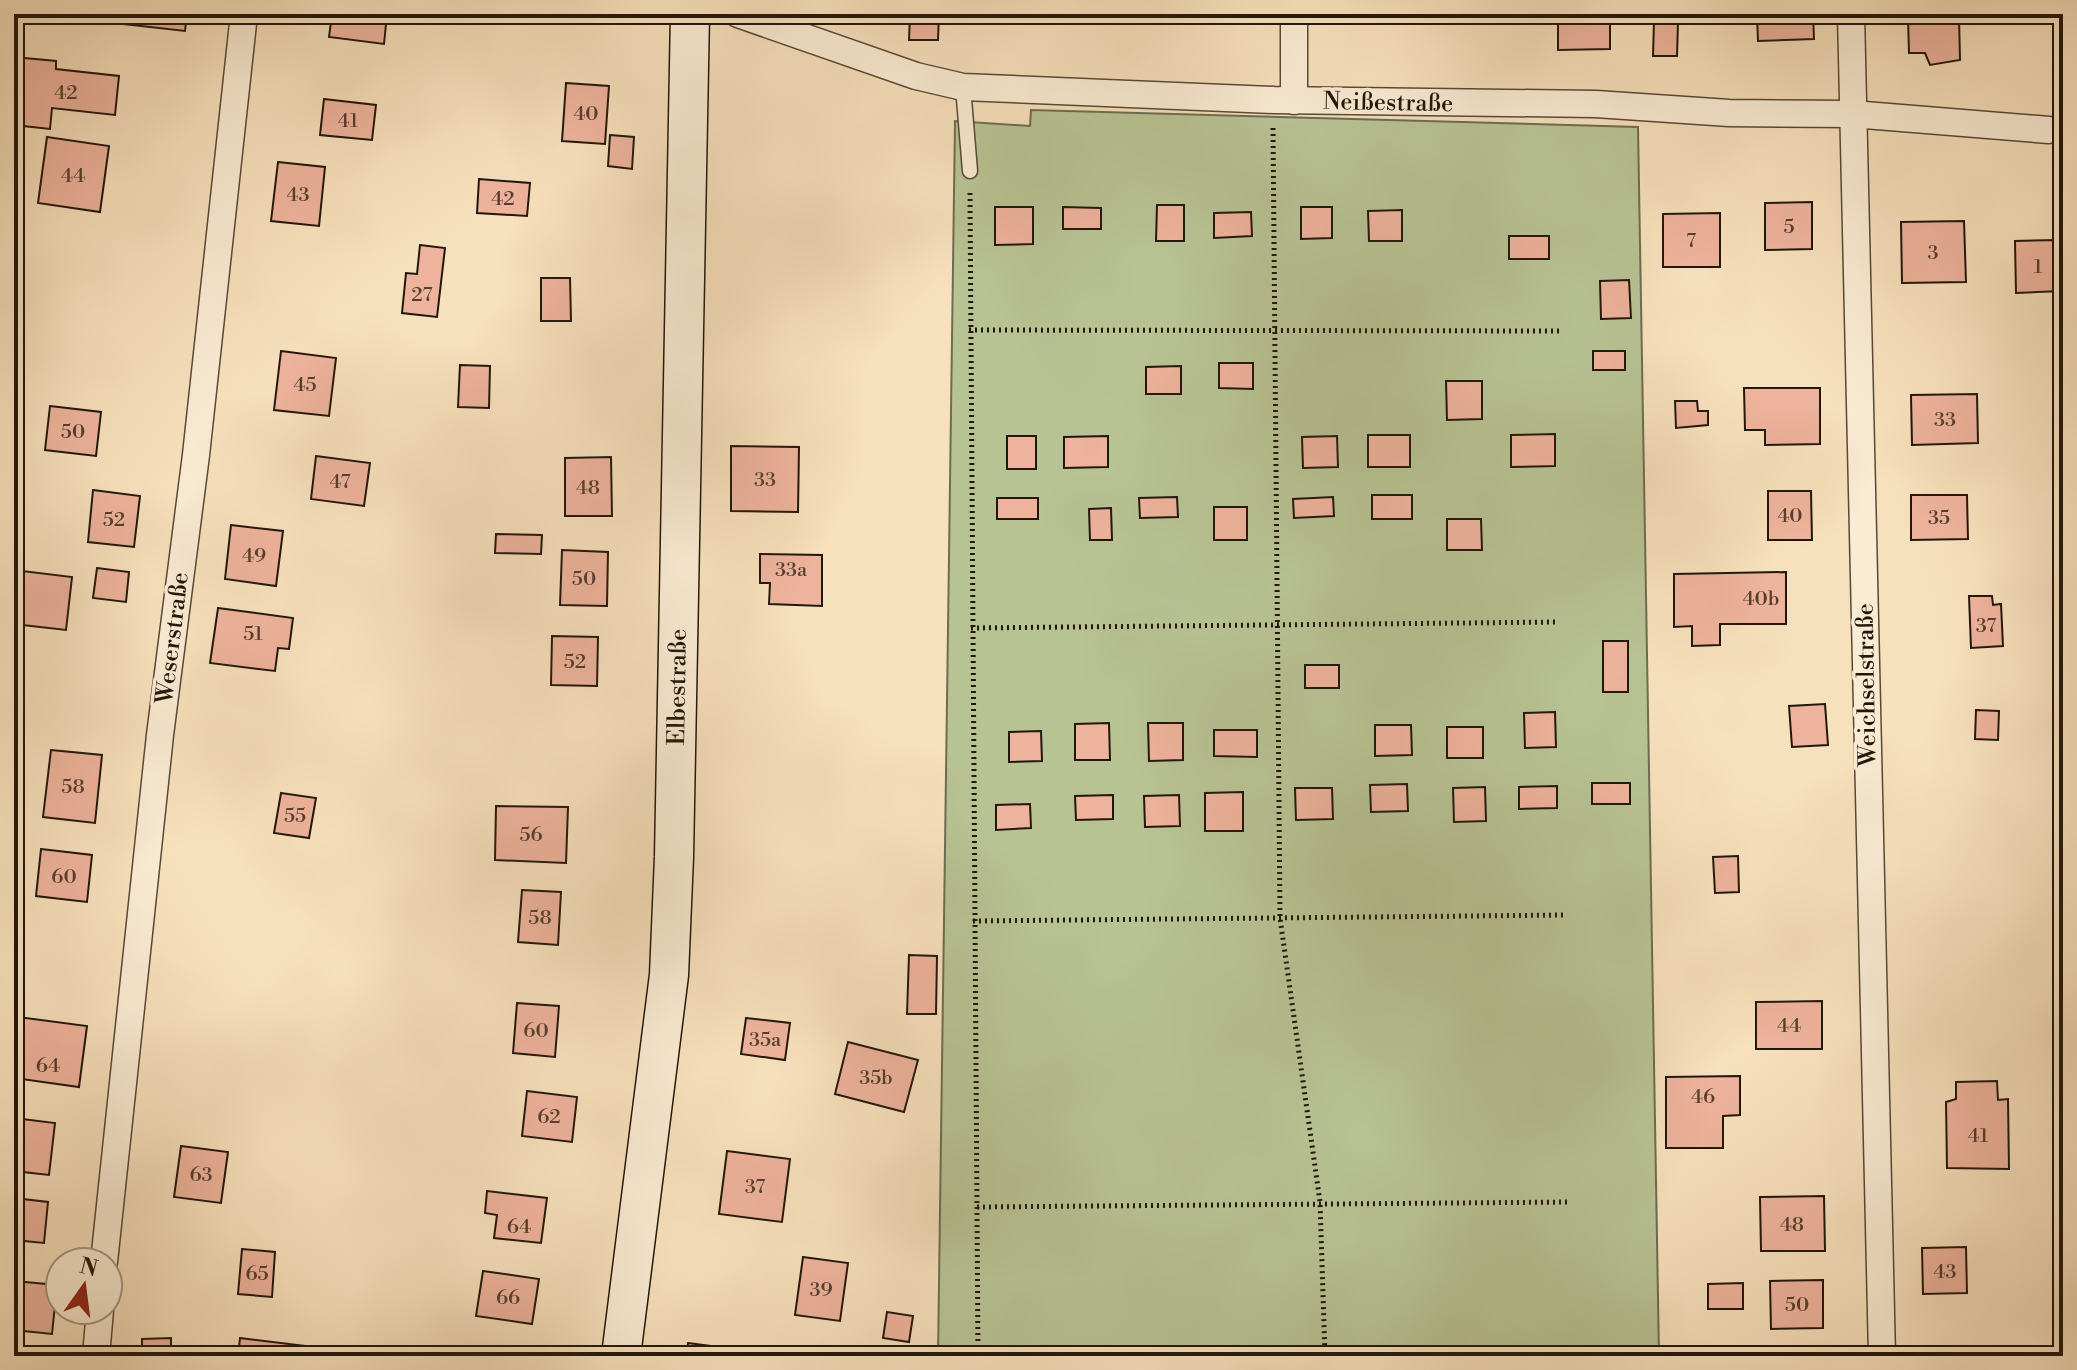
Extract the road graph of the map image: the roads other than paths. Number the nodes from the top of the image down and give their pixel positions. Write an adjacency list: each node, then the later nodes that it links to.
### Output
1 (244, 14): 11 (street, Weserstraße)
2 (690, 14): 14 (street, Elbestraße)
3 (738, 14): 6 (street, Neißestraße)
4 (1294, 14): 7 (street)
5 (1851, 14): 8 (street, Weichselstraße)
6 (963, 87): 7 (street, Neißestraße); 10 (lane)
7 (1284, 101): 8 (street, Neißestraße)
8 (1852, 114): 9 (street, Neißestraße); 15 (street, Weichselstraße)
9 (2049, 130)
10 (970, 171)
11 (106, 1246)
12 (99, 1326): 13 (street)
13 (96, 1356)
14 (621, 1356)
15 (1882, 1356)

